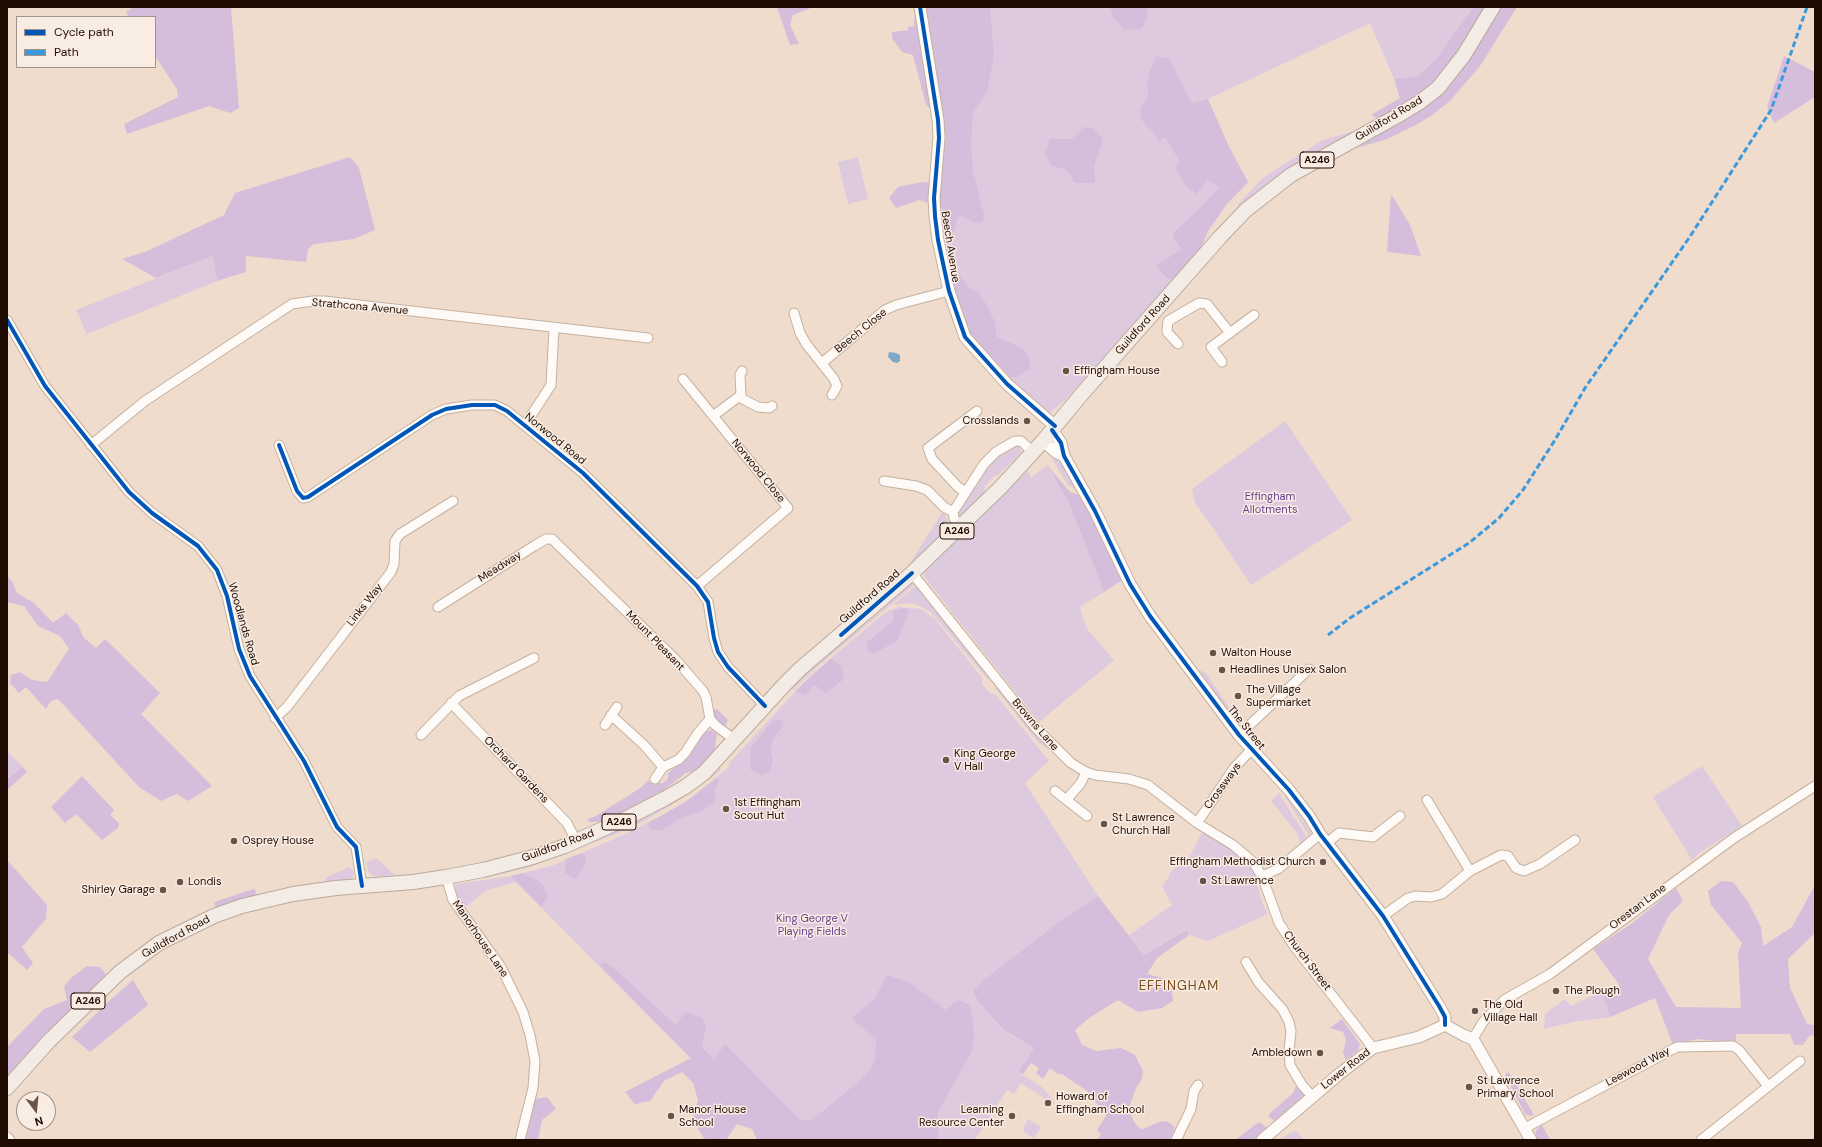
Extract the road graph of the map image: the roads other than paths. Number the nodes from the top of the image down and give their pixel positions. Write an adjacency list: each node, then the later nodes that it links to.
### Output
1 (920, 7): 3 (street, Beech Avenue)
2 (1493, 7): 4 (main road, Guildford Road / A246)
3 (948, 291): 14 (street, Beech Close); 23 (street, Beech Avenue)
4 (1156, 311): 8 (street); 23 (main road, Guildford Road / A246)
5 (794, 313): 14 (street)
6 (1254, 315): 10 (street)
7 (7, 320): 25 (street, Woodlands Road)
8 (1168, 321): 10 (street); 12 (street)
9 (554, 328): 11 (street, Strathcona Avenue); 22 (street, Norwood Road); 25 (street, Strathcona Avenue)
10 (1230, 333): 13 (street)
11 (648, 338)
12 (1178, 344)
13 (1222, 362)
14 (822, 363): 17 (street)
15 (742, 371): 18 (street)
16 (683, 379): 21 (street, Norwood Close)
17 (832, 395)
18 (739, 397): 19 (street); 21 (street)
19 (772, 406)
20 (977, 411): 28 (street)
21 (713, 416): 34 (street, Norwood Close)
22 (525, 425): 24 (street, Norwood Road); 34 (street, Norwood Road)
23 (1050, 432): 26 (main road, Guildford Road / A246); 46 (street, The Street)
24 (279, 444)
25 (91, 445): 42 (street, Woodlands Road)
26 (1033, 452): 28 (street); 31 (main road, Guildford Road / A246)
27 (884, 481): 30 (street)
28 (965, 492): 30 (street)
29 (453, 501): 42 (street, Links Way)
30 (953, 512): 31 (street)
31 (960, 527): 33 (main road, Guildford Road / A246)
32 (562, 548): 35 (street, Meadway); 43 (street, Mount Pleasant)
33 (912, 573): 39 (main road, Guildford Road / A246); 50 (street, Browns Lane)
34 (697, 586): 39 (street, Norwood Road)
35 (438, 607)
36 (534, 658): 38 (street)
37 (1309, 669): 46 (street)
38 (451, 703): 45 (street); 61 (street, Orchard Gardens)
39 (765, 706): 47 (main road, Guildford Road / A246)
40 (617, 707): 41 (street)
41 (611, 715): 44 (street); 49 (street)
42 (275, 718): 65 (street, Woodlands Road)
43 (710, 719): 47 (street); 49 (street)
44 (605, 724)
45 (421, 735)
46 (1239, 735): 48 (street, The Street)
47 (735, 740): 61 (main road, Guildford Road / A246)
48 (1251, 750): 58 (street, Crossways); 59 (street, The Street)
49 (663, 767): 51 (street)
50 (1086, 772): 54 (street); 58 (street, Browns Lane)
51 (655, 779)
52 (1815, 786): 69 (street, Orestan Lane)
53 (1055, 791): 54 (street)
54 (1067, 800): 56 (street)
55 (1427, 800): 62 (street)
56 (1087, 816)
57 (1400, 816): 59 (street)
58 (1197, 823): 63 (street, Church Street)
59 (1323, 838): 63 (street); 66 (street, The Street)
60 (1575, 840): 62 (street)
61 (576, 841): 64 (main road, Guildford Road / A246)
62 (1470, 871): 66 (street)
63 (1262, 876): 70 (street, Church Street)
64 (446, 877): 65 (main road, Guildford Road / A246); 79 (street, Manorhouse Lane)
65 (362, 886): 74 (main road, Guildford Road / A246)
66 (1383, 916): 68 (street, The Street)
67 (1246, 962): 75 (street)
68 (1445, 1025): 69 (street); 70 (street, Lower Road)
69 (1473, 1039): 76 (street)
70 (1373, 1048): 75 (street, Lower Road)
71 (1800, 1061): 73 (street)
72 (1198, 1085): 80 (street)
73 (1768, 1086): 76 (street, Leewood Way); 83 (street)
74 (7, 1088)
75 (1312, 1096): 81 (street, Lower Road)
76 (1524, 1128): 82 (street)
77 (7, 1137): 78 (street)
78 (10, 1140)
79 (520, 1140)
80 (1176, 1140)
81 (1262, 1140)
82 (1531, 1140)
83 (1701, 1140)

